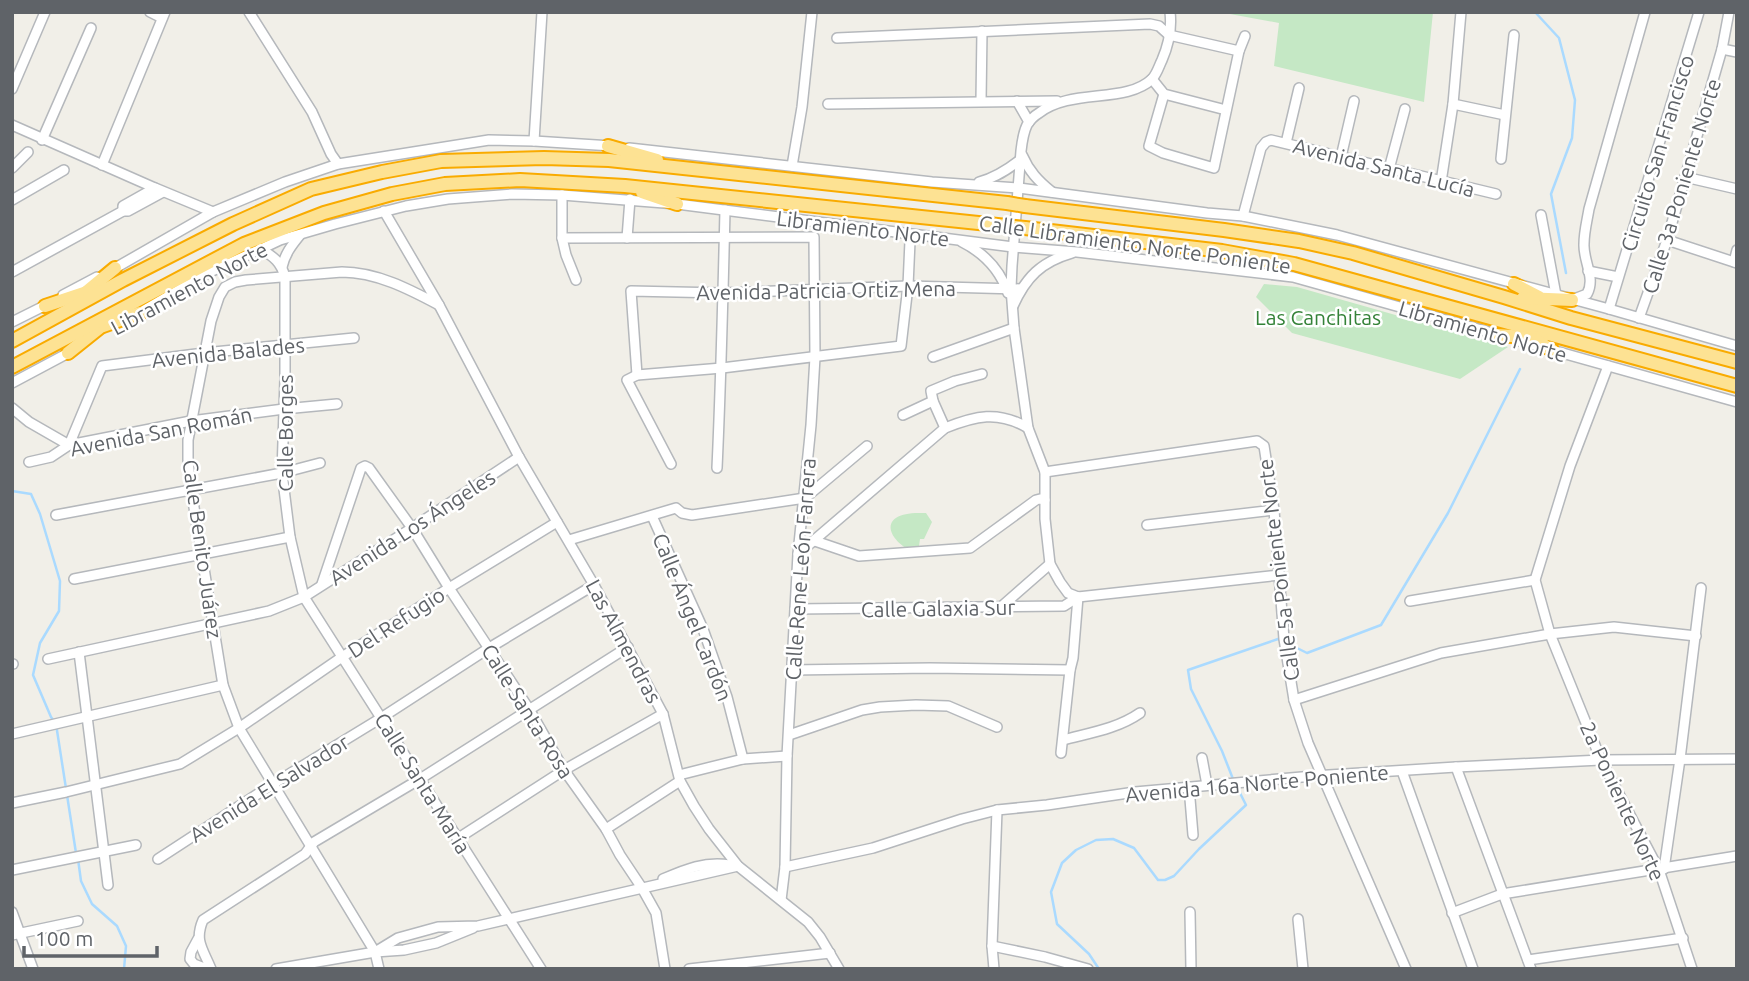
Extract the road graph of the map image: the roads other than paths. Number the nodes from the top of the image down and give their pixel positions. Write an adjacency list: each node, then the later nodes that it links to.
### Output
1 (45, 12): 23 (street)
2 (150, 12): 11 (street)
3 (249, 12): 47 (street)
4 (542, 12): 37 (street)
5 (812, 12): 49 (street)
6 (1170, 12): 14 (street)
7 (1461, 12): 30 (street)
8 (1645, 12): 88 (street, Circuito San Francisco)
9 (1699, 12): 91 (street, Circuito San Francisco)
10 (1729, 12): 18 (street, Calle 3a Poniente Norte)
11 (163, 15): 48 (street)
12 (91, 28): 36 (street)
13 (982, 31): 14 (street); 17 (street); 26 (street)
14 (1170, 35): 19 (street); 21 (street)
15 (1514, 35): 33 (street)
16 (1245, 36): 19 (street)
17 (837, 38)
18 (1722, 48): 20 (street); 54 (street, Calle 3a Poniente Norte)
19 (1239, 51): 32 (street)
20 (1737, 52)
21 (1152, 79): 24 (street); 28 (street)
22 (1299, 88): 38 (street)
23 (12, 89)
24 (1164, 94): 32 (street); 32 (street)
25 (1354, 100): 44 (street)
26 (981, 101): 27 (street); 29 (street)
27 (1017, 101): 28 (street); 34 (street)
28 (1061, 101): 34 (street)
29 (828, 104)
30 (1453, 104): 33 (street); 55 (street)
31 (1405, 109): 52 (street)
32 (1226, 110)
33 (1505, 116): 45 (street)
34 (1029, 122): 43 (street)
35 (12, 125): 36 (street)
36 (42, 139): 48 (street)
37 (534, 141): 39 (street); 47 (street)
38 (1286, 143): 44 (street, Avenida Santa Lucía); 73 (street, Avenida Santa Lucía)
39 (608, 146): 41 (street); 42 (highway)
40 (28, 152): 51 (street)
41 (666, 152): 42 (highway); 49 (street)
42 (643, 155): 46 (highway); 50 (highway)
43 (1020, 155): 56 (street); 58 (street); 62 (street)
44 (1340, 157): 52 (street, Avenida Santa Lucía)
45 (1501, 159)
46 (609, 160): 50 (highway, Calle Libramiento Norte Poniente); 92 (highway, Calle Libramiento Norte Poniente)
47 (338, 164): 71 (street)
48 (102, 165): 60 (street)
49 (792, 166): 56 (street)
50 (677, 167): 101 (highway, Calle Libramiento Norte Poniente, bridge)
51 (12, 168)
52 (1389, 169): 55 (street, Avenida Santa Lucía)
53 (64, 170): 67 (street)
54 (1685, 177): 59 (street); 79 (street, Calle 3a Poniente Norte)
55 (1441, 182): 63 (street, Avenida Santa Lucía)
56 (968, 184): 58 (street)
57 (625, 186): 61 (highway, Calle Libramiento Norte Poniente); 65 (highway); 106 (highway, Calle Libramiento Norte Poniente)
58 (1018, 188): 62 (street); 81 (street)
59 (1737, 188)
60 (159, 190): 71 (street); 89 (street)
61 (682, 191): 65 (highway); 112 (highway, Calle Libramiento Norte Poniente, bridge)
62 (1054, 193): 73 (street)
63 (1496, 194)
64 (562, 195): 66 (street, Libramiento Norte); 70 (street, Libramiento Norte); 76 (street)
65 (648, 195): 66 (highway); 68 (highway)
66 (630, 199): 68 (street, Libramiento Norte); 77 (street)
67 (12, 200)
68 (677, 204): 69 (street, Libramiento Norte)
69 (725, 210): 75 (street); 78 (street, Libramiento Norte)
70 (384, 211): 74 (street, Libramiento Norte); 104 (street, Las Almendras)
71 (213, 212): 87 (street)
72 (1541, 215): 100 (street)
73 (1243, 216): 94 (street)
74 (301, 234): 82 (street, Libramiento Norte); 86 (street)
75 (724, 237): 77 (street); 97 (street, Calle Rene León Farrera); 99 (street)
76 (562, 238): 77 (street); 93 (street)
77 (627, 238)
78 (957, 239): 81 (street, Libramiento Norte); 96 (street)
79 (1667, 240): 85 (street); 109 (street, Calle 3a Poniente Norte)
80 (910, 242): 95 (street)
81 (1013, 247): 84 (street, Libramiento Norte); 96 (street)
82 (261, 249): 86 (street); 106 (street, Libramiento Norte)
83 (1737, 250): 85 (street)
84 (1077, 251): 96 (street); 115 (street, Libramiento Norte)
85 (1735, 263)
86 (282, 267): 90 (street, Calle Borges)
87 (116, 268): 98 (highway); 105 (street)
88 (1588, 271): 91 (street); 103 (street, Circuito San Francisco)
89 (12, 272)
90 (285, 277): 104 (street); 121 (street, Calle Borges); 125 (street, Calle Benito Juárez)
91 (1618, 277): 107 (street, Circuito San Francisco)
92 (123, 280): 98 (highway); 110 (highway, Calle Libramiento Norte Poniente)
93 (576, 280)
94 (1514, 284): 100 (street); 102 (highway)
95 (908, 286): 96 (street, Avenida Patricia Ortiz Mena); 97 (street, Avenida Patricia Ortiz Mena); 127 (street)
96 (1013, 288): 114 (street)
97 (816, 290): 99 (street, Avenida Patricia Ortiz Mena); 127 (street, Calle Rene León Farrera)
98 (84, 293): 105 (highway); 110 (highway)
99 (722, 293): 131 (street); 133 (street, Avenida Patricia Ortiz Mena)
100 (1556, 295): 103 (street)
101 (1504, 297): 102 (highway); 108 (highway, Libramiento Norte)
102 (1541, 299): 103 (highway); 108 (highway)
103 (1572, 300): 107 (street)
104 (439, 305): 147 (street, Las Almendras)
105 (45, 306): 111 (street)
106 (135, 309): 113 (highway); 118 (highway, Calle Libramiento Norte Poniente); 124 (street, Libramiento Norte)
107 (1609, 309): 109 (street)
108 (1572, 318): 128 (highway, Libramiento Norte)
109 (1639, 318): 122 (street)
110 (54, 319): 120 (highway, Calle Libramiento Norte Poniente)
111 (12, 322)
112 (1502, 322): 117 (highway); 119 (highway, Calle Libramiento Norte Poniente)
113 (100, 327): 118 (highway); 124 (highway)
114 (1014, 328): 126 (street); 144 (street)
115 (1497, 335): 117 (highway); 123 (street, Libramiento Norte)
116 (354, 338): 121 (street, Avenida Balades)
117 (1531, 338): 119 (highway); 123 (highway)
118 (63, 339): 130 (highway, Calle Libramiento Norte Poniente)
119 (1568, 340): 135 (highway, Calle Libramiento Norte Poniente)
120 (12, 341)
121 (286, 345): 125 (street, Avenida Balades); 140 (street, Calle Borges)
122 (1737, 346)
123 (1552, 350): 129 (street, Libramiento Norte)
124 (68, 353): 134 (street, Libramiento Norte)
125 (204, 353): 142 (street, Calle Benito Juárez); 145 (street, Avenida Balades)
126 (933, 356)
127 (814, 357): 131 (street); 155 (street, Calle Rene León Farrera)
128 (1737, 362)
129 (1608, 366): 137 (street, Libramiento Norte); 171 (street)
130 (12, 367)
131 (722, 368): 133 (street); 151 (street)
132 (982, 374): 136 (street)
133 (637, 375): 150 (street)
134 (12, 383)
135 (1737, 386)
136 (933, 401): 141 (street); 143 (street)
137 (1737, 402)
138 (337, 404): 140 (street, Avenida San Román)
139 (12, 408): 145 (street)
140 (284, 409): 142 (street, Avenida San Román); 153 (street, Calle Borges)
141 (903, 415)
142 (191, 421): 145 (street, Avenida San Román); 154 (street, Calle Benito Juárez)
143 (945, 428): 144 (street); 165 (street)
144 (1028, 428): 152 (street)
145 (69, 445): 148 (street, Avenida San Román)
146 (867, 446): 155 (street)
147 (519, 457): 160 (street, Las Almendras); 162 (street, Avenida Los Ángeles)
148 (29, 462)
149 (320, 463): 153 (street)
150 (671, 464)
151 (717, 468)
152 (1045, 472): 156 (street); 157 (street, Calle 5a Poniente Norte)
153 (282, 473): 154 (street); 163 (street, Calle Borges)
154 (191, 489): 158 (street); 167 (street, Calle Benito Juárez)
155 (805, 498): 159 (street); 166 (street, Calle Rene León Farrera)
156 (1045, 500): 165 (street); 168 (street)
157 (1274, 510): 161 (street); 169 (street, Calle 5a Poniente Norte)
158 (56, 515)
159 (652, 516): 164 (street); 206 (street, Calle Ángel Cardón)
160 (557, 522): 164 (street, Las Almendras); 174 (street, Del Refugio)
161 (1147, 525)
162 (412, 528): 172 (street, Avenida Los Ángeles); 172 (street, Calle Santa Rosa); 174 (street, Calle Santa Rosa)
163 (290, 537): 167 (street); 176 (street, Calle Borges)
164 (569, 540): 173 (street, Las Almendras)
165 (815, 541): 166 (street)
166 (799, 554): 180 (street, Calle Rene León Farrera)
167 (202, 555): 170 (street); 181 (street, Calle Benito Juárez)
168 (1050, 564): 177 (street); 179 (street)
169 (1280, 575): 177 (street, Calle Galaxia Sur); 192 (street, Calle 5a Poniente Norte)
170 (74, 579)
171 (1535, 580): 178 (street); 182 (street, 2a Poniente Norte)
172 (323, 584): 176 (street, Avenida Los Ángeles)
173 (594, 585): 184 (street, Las Almendras); 185 (street, Avenida El Salvador)
174 (449, 588): 185 (street, Calle Santa Rosa); 187 (street, Del Refugio)
175 (1700, 589): 183 (street)
176 (304, 597): 181 (street, Avenida Los Ángeles); 187 (street, Calle Santa María)
177 (1078, 597): 179 (street, Calle Galaxia Sur); 190 (street)
178 (1410, 601)
179 (1000, 607): 180 (street, Calle Galaxia Sur)
180 (795, 609): 189 (street, Calle Rene León Farrera)
181 (213, 624): 186 (street, Avenida Los Ángeles); 191 (street, Calle Benito Juárez)
182 (1550, 634): 183 (street); 192 (street); 208 (street, 2a Poniente Norte)
183 (1696, 636): 209 (street)
184 (628, 647): 193 (street); 195 (street, Las Almendras)
185 (489, 648): 193 (street, Calle Santa Rosa); 197 (street, Avenida El Salvador)
186 (79, 652): 188 (street, Avenida Los Ángeles); 196 (street)
187 (342, 657): 197 (street, Calle Santa María); 199 (street, Del Refugio)
188 (48, 659)
189 (792, 670): 190 (street); 201 (street, Calle Rene León Farrera)
190 (1070, 670): 202 (street)
191 (223, 685): 196 (street); 199 (street, Calle Benito Juárez)
192 (1294, 700): 213 (street, Calle 5a Poniente Norte)
193 (529, 709): 211 (street, Calle Santa Rosa); 215 (street)
194 (1140, 713): 202 (street)
195 (663, 714): 211 (street); 214 (street, Las Almendras)
196 (88, 717): 200 (street); 216 (street)
197 (381, 718): 215 (street, Calle Santa María); 217 (street, Avenida El Salvador)
198 (997, 727): 201 (street)
199 (239, 728): 216 (street, Del Refugio); 217 (street, Calle Benito Juárez)
200 (12, 734)
201 (789, 735): 204 (street, Calle Rene León Farrera)
202 (1063, 740): 203 (street)
203 (1061, 753)
204 (787, 756): 206 (street); 231 (street, Calle Rene León Farrera)
205 (1202, 758): 218 (street)
206 (743, 759): 214 (street)
207 (1737, 759): 209 (street, Avenida 16a Norte Poniente)
208 (1601, 760): 209 (street, Avenida 16a Norte Poniente); 210 (street, Avenida 16a Norte Poniente); 232 (street, 2a Poniente Norte)
209 (1680, 760): 232 (street)
210 (1456, 767): 212 (street, Avenida 16a Norte Poniente); 236 (street)
211 (564, 770): 222 (street, Calle Santa Rosa); 224 (street)
212 (1402, 771): 213 (street, Avenida 16a Norte Poniente); 240 (street)
213 (1322, 775): 218 (street, Avenida 16a Norte Poniente); 265 (street, Calle 5a Poniente Norte)
214 (679, 778): 222 (street); 230 (street, Las Almendras)
215 (420, 779): 224 (street, Calle Santa María); 226 (street)
216 (96, 784): 220 (street, Del Refugio); 227 (street)
217 (273, 784): 226 (street, Calle Benito Juárez); 229 (street, Avenida El Salvador)
218 (1207, 785): 219 (street, Avenida 16a Norte Poniente)
219 (1189, 787): 221 (street, Avenida 16a Norte Poniente); 223 (street)
220 (12, 803)
221 (997, 810): 231 (street, Avenida 16a Norte Poniente); 248 (street)
222 (606, 829): 235 (street, Calle Santa Rosa)
223 (1193, 835)
224 (457, 839): 241 (street, Calle Santa María)
225 (136, 845): 227 (street)
226 (310, 847): 247 (street); 249 (street, Calle Benito Juárez)
227 (103, 851): 233 (street); 234 (street)
228 (1737, 856): 232 (street)
229 (158, 859)
230 (738, 866): 235 (street); 237 (street, Las Almendras)
231 (785, 867): 237 (street, Calle Rene León Farrera)
232 (1661, 869): 236 (street); 246 (street, 2a Poniente Norte)
233 (12, 870)
234 (108, 885)
235 (642, 887): 241 (street); 258 (street, Calle Santa Rosa)
236 (1502, 894): 240 (street); 251 (street)
237 (781, 900): 250 (street, Las Almendras)
238 (12, 912): 245 (street)
239 (1190, 912): 263 (street)
240 (1452, 914): 266 (street)
241 (510, 919): 244 (street); 257 (street, Calle Santa María)
242 (1298, 919): 264 (street)
243 (78, 921): 245 (street)
244 (478, 926): 249 (street); 249 (street)
245 (16, 934): 253 (street)
246 (1683, 938): 251 (street); 267 (street, 2a Poniente Norte)
247 (198, 939): 254 (street); 254 (street)
248 (992, 946): 252 (street); 261 (street)
249 (375, 951): 255 (street); 256 (street, Calle Benito Juárez)
250 (830, 953): 259 (street); 260 (street, Las Almendras)
251 (1530, 964)
252 (1070, 967): 262 (street)
253 (33, 969)
254 (209, 969)
255 (276, 969)
256 (379, 969)
257 (541, 969)
258 (665, 969)
259 (689, 969)
260 (839, 969)
261 (994, 969)
262 (1087, 969)
263 (1191, 969)
264 (1303, 969)
265 (1406, 969)
266 (1473, 969)
267 (1692, 969)

